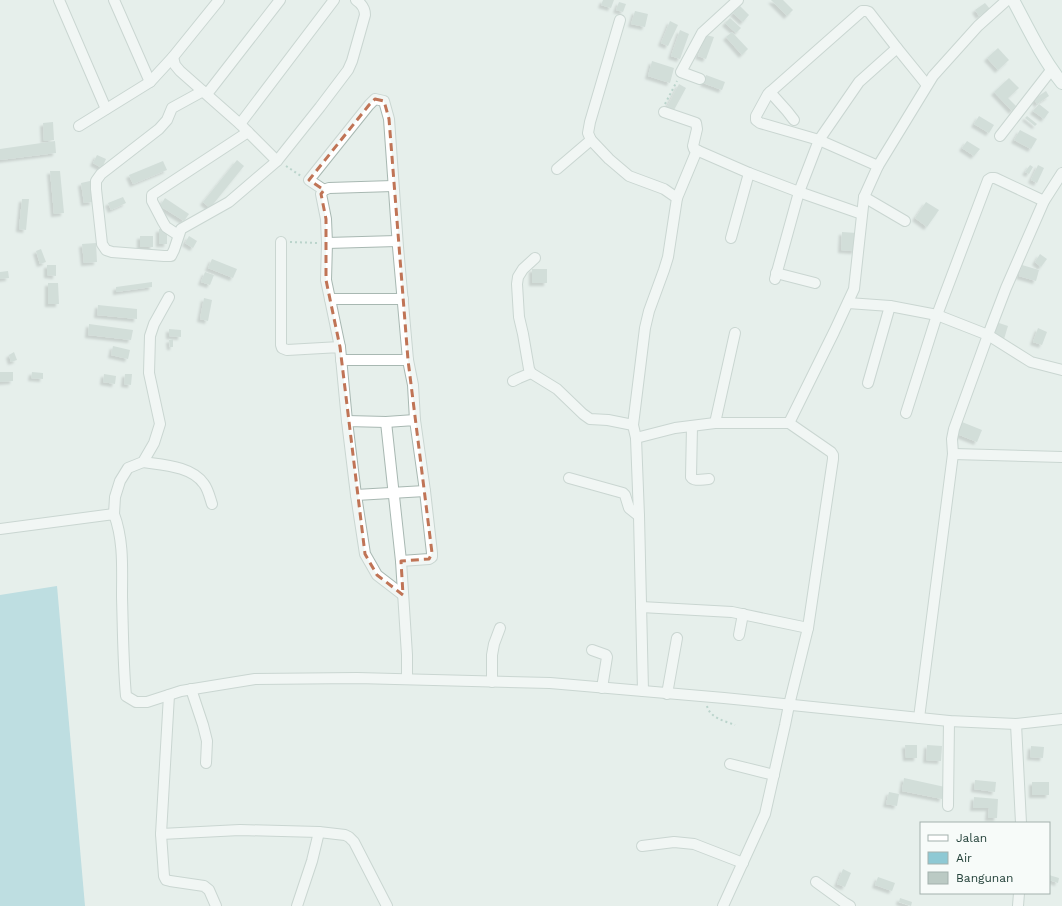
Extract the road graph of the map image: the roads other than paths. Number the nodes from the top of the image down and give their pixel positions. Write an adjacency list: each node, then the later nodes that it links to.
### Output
1 (59, 0): 20 (street)
2 (114, 0): 15 (street)
3 (219, 0): 12 (street)
4 (280, 0): 19 (street)
5 (334, 0): 23 (street)
6 (356, 0): 30 (street)
7 (738, 0): 14 (street)
8 (1007, 0): 17 (street)
9 (1013, 0): 13 (street)
10 (620, 20): 27 (street)
11 (897, 48): 17 (street); 18 (street); 28 (street)
12 (173, 57): 15 (street); 19 (street)
13 (1052, 69): 16 (street); 26 (street)
14 (700, 79)
15 (150, 82): 20 (street)
16 (1062, 83)
17 (927, 85): 31 (street)
18 (770, 92): 22 (street); 28 (street)
19 (205, 93): 23 (street); 43 (street)
20 (106, 110): 24 (street)
21 (664, 112): 29 (street)
22 (794, 120)
23 (240, 124): 25 (street)
24 (80, 126)
25 (248, 132): 30 (street); 43 (street)
26 (1000, 136)
27 (591, 140): 32 (street); 39 (street)
28 (819, 140): 31 (street); 37 (street)
29 (697, 150): 33 (street); 39 (street)
30 (277, 161): 43 (street)
31 (878, 166): 38 (street)
32 (557, 169)
33 (749, 173): 37 (street); 44 (street)
34 (1062, 173): 40 (street)
35 (393, 186): 36 (street); 36 (street); 45 (street)
36 (324, 190): 47 (street)
37 (799, 192): 41 (street); 49 (street)
38 (864, 196): 41 (street); 42 (street)
39 (676, 198): 71 (street)
40 (1044, 201): 55 (street); 57 (street)
41 (862, 214): 53 (street)
42 (905, 221)
43 (178, 235)
44 (731, 238)
45 (397, 241): 47 (street); 52 (street)
46 (281, 242): 58 (street)
47 (327, 243): 51 (street)
48 (534, 258): 62 (street)
49 (815, 283)
50 (169, 297): 76 (street)
51 (330, 299): 52 (street); 58 (street)
52 (403, 299): 60 (street)
53 (848, 303): 54 (street); 70 (street)
54 (890, 306): 55 (street); 64 (street)
55 (937, 315): 57 (street); 65 (street)
56 (734, 333): 69 (street)
57 (988, 335): 61 (street); 74 (street)
58 (340, 347): 59 (street)
59 (341, 360): 60 (street); 67 (street)
60 (408, 360): 66 (street)
61 (1062, 370)
62 (531, 373): 63 (street); 71 (street)
63 (513, 381)
64 (868, 383)
65 (906, 413)
66 (414, 420): 68 (street); 79 (street)
67 (347, 421): 68 (street); 81 (street)
68 (386, 422): 80 (street)
69 (714, 423): 70 (street); 72 (street)
70 (788, 423): 91 (street)
71 (633, 425): 73 (street)
72 (692, 426): 73 (street); 78 (street)
73 (636, 438): 84 (street)
74 (953, 454): 75 (street); 103 (street)
75 (1062, 457)
76 (143, 462): 82 (street); 83 (street)
77 (569, 478): 84 (street)
78 (709, 479)
79 (426, 491): 80 (street); 86 (street)
80 (394, 493): 81 (street); 86 (street)
81 (356, 494): 87 (street)
82 (212, 504)
83 (114, 514): 85 (street); 101 (street)
84 (639, 516): 88 (street)
85 (0, 529)
86 (401, 560): 87 (street)
87 (403, 595): 95 (street)
88 (641, 608): 89 (street); 99 (street)
89 (743, 614): 91 (street); 92 (street)
90 (500, 628): 96 (street)
91 (808, 628): 102 (street)
92 (738, 635)
93 (677, 638): 100 (street)
94 (592, 650): 97 (street)
95 (407, 679): 96 (street); 98 (street)
96 (492, 682): 97 (street)
97 (602, 688): 99 (street)
98 (191, 689): 101 (street); 107 (street)
99 (643, 691): 100 (street)
100 (668, 694): 102 (street)
101 (169, 695): 113 (street)
102 (789, 705): 103 (street); 109 (street)
103 (919, 718): 105 (street)
104 (1062, 719): 106 (street)
105 (949, 721): 106 (street); 110 (street)
106 (1016, 724): 111 (street)
107 (206, 763)
108 (730, 764): 109 (street)
109 (774, 775): 115 (street)
110 (948, 806)
111 (1020, 822)
112 (319, 832): 113 (street); 119 (street); 120 (street)
113 (161, 834): 118 (street)
114 (642, 846): 115 (street)
115 (743, 863): 121 (street)
116 (816, 882): 122 (street)
117 (1019, 894): 123 (street)
118 (216, 906)
119 (297, 906)
120 (387, 906)
121 (723, 906)
122 (850, 906)
123 (1018, 906)

